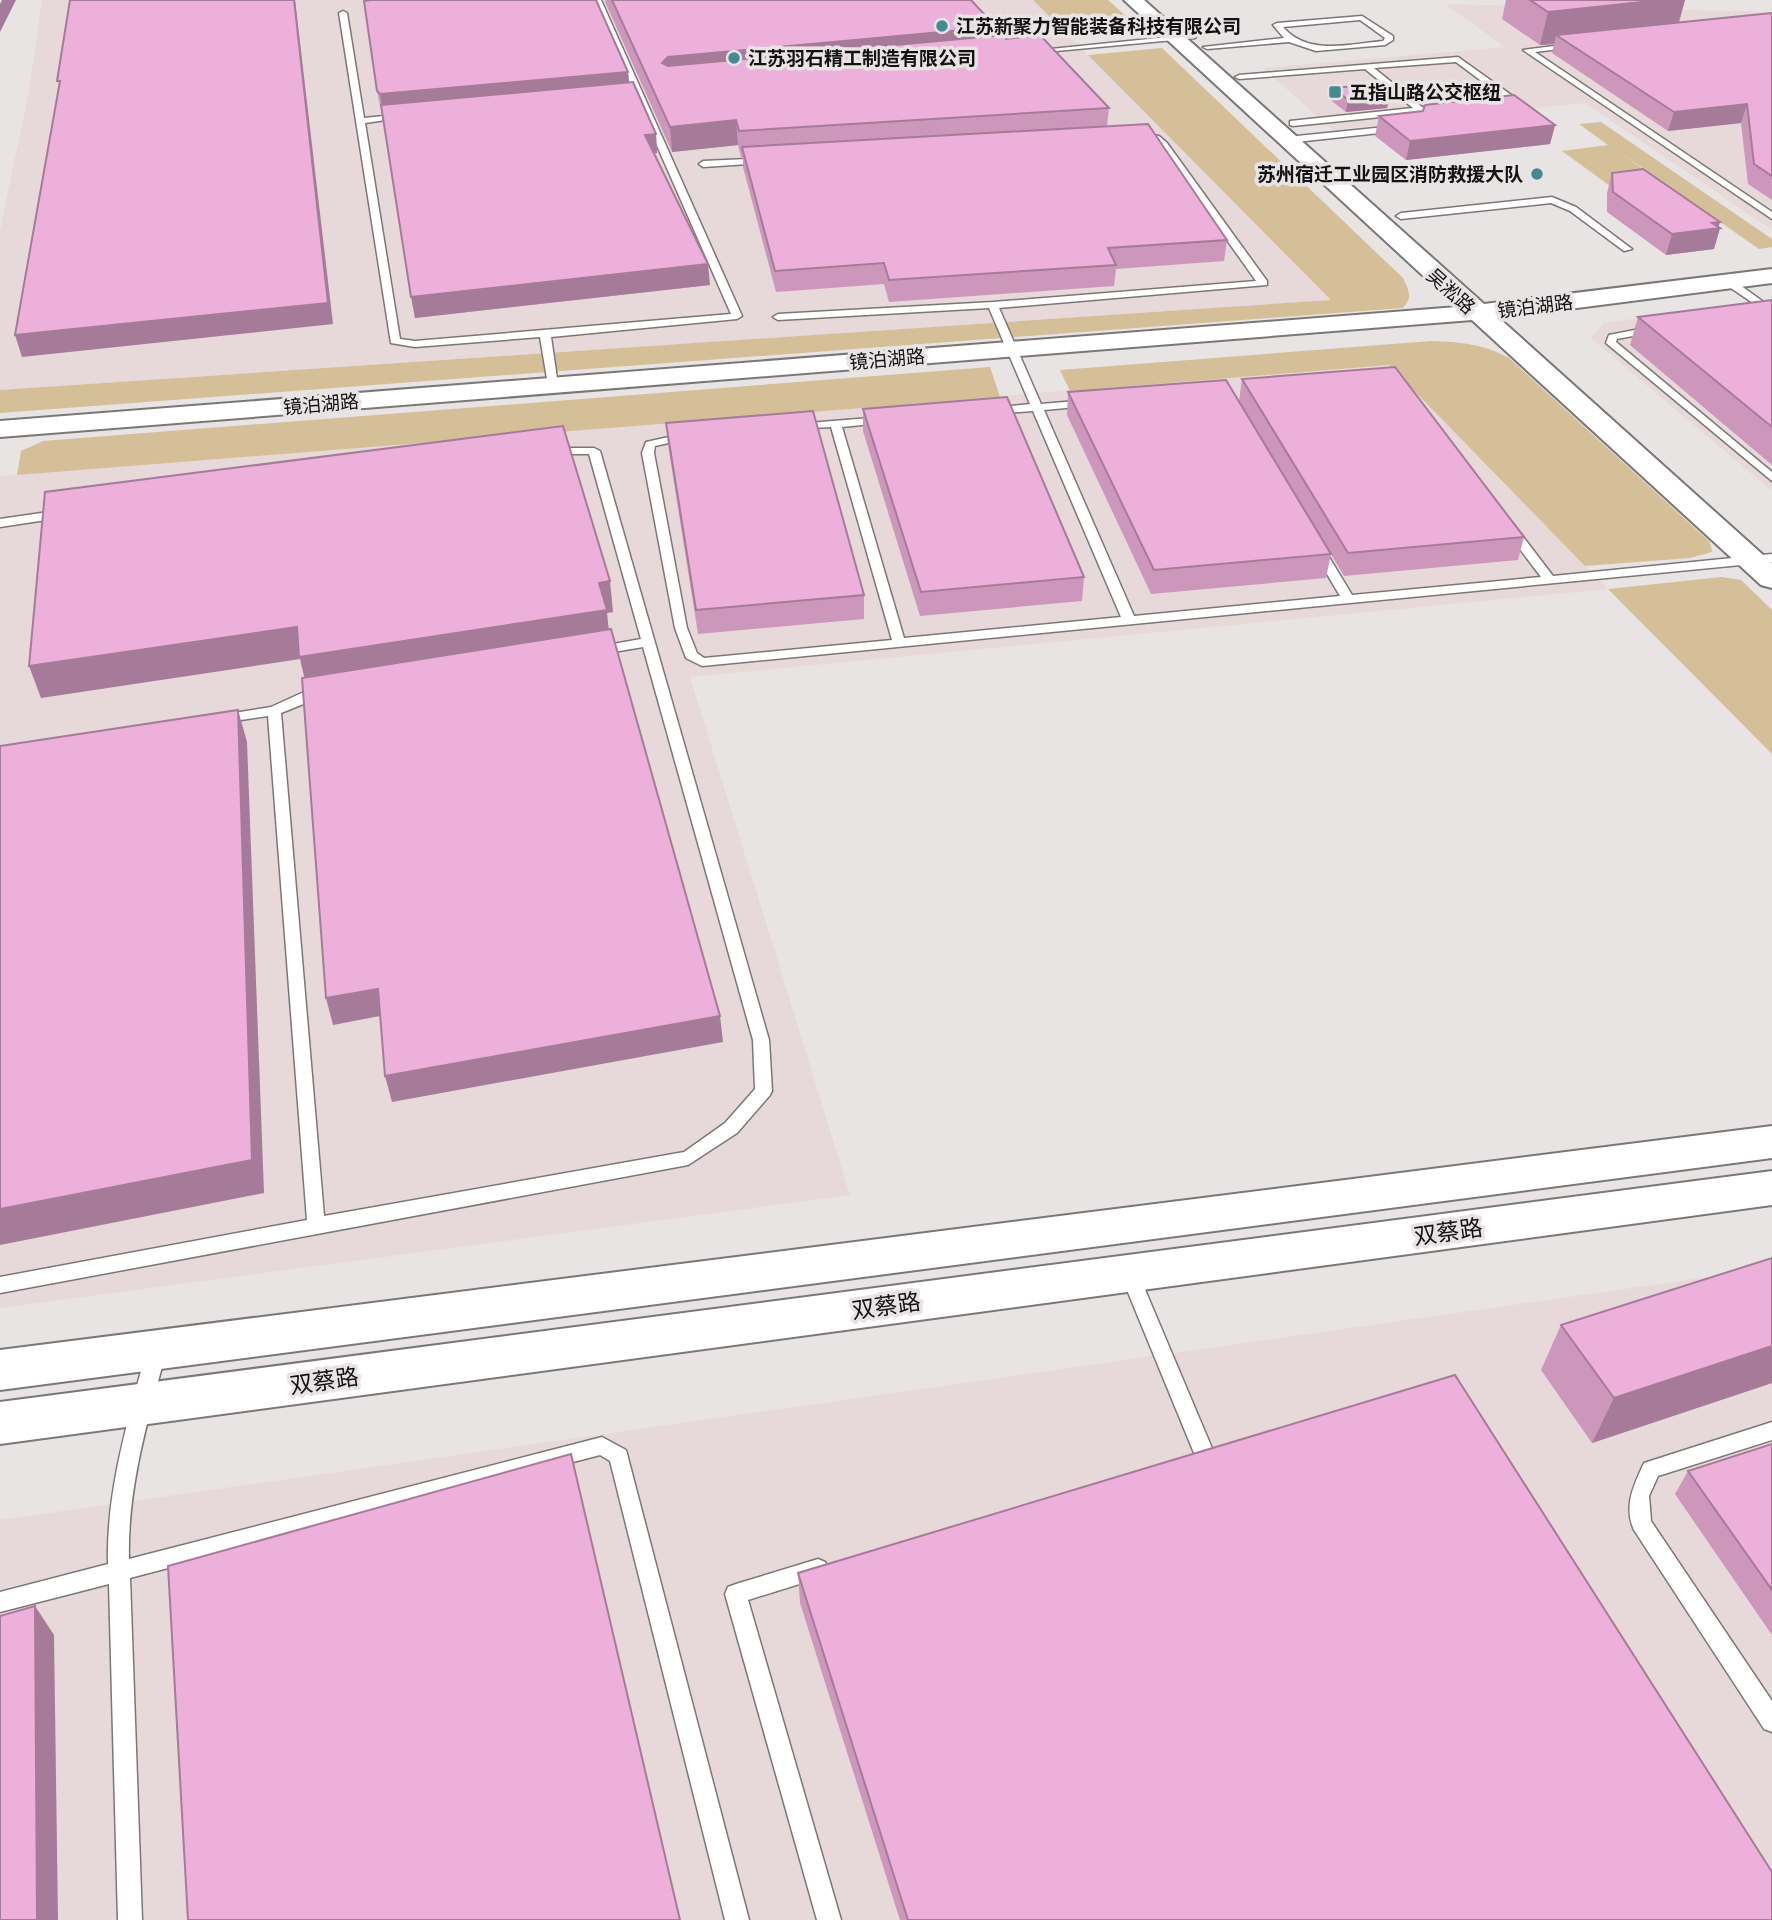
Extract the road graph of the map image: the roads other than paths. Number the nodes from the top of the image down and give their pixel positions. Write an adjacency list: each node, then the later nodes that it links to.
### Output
1 (597, 0): 11 (lane)
2 (1133, 0): 5 (street, 吴淞路)
3 (1154, 0): 5 (street, 吴淞路)
4 (343, 13): 17 (lane)
5 (1192, 40): 6 (lane); 8 (lane); 10 (street, 吴淞路); 19 (street, 吴淞路)
6 (1290, 40): 6 (lane)
7 (1582, 45): 24 (lane)
8 (1024, 52)
9 (1367, 67): 10 (lane); 13 (lane); 15 (lane)
10 (1239, 77): 19 (street, 吴淞路)
11 (639, 95): 12 (lane); 35 (lane)
12 (626, 96)
13 (1485, 102)
14 (1459, 105): 15 (lane)
15 (1420, 110): 19 (lane)
16 (413, 116): 17 (lane)
17 (360, 121): 35 (lane)
18 (1403, 128): 19 (lane)
19 (1297, 134): 23 (street, 吴淞路); 30 (street, 吴淞路)
20 (1126, 137): 28 (lane)
21 (772, 160): 22 (lane)
22 (704, 164)
23 (1401, 216): 25 (lane); 29 (street, 吴淞路)
24 (1772, 216)
25 (1627, 249)
26 (1772, 276): 27 (street, 镜泊湖路)
27 (1729, 282): 29 (street, 镜泊湖路); 31 (lane)
28 (993, 305): 33 (lane); 36 (lane)
29 (1508, 310): 30 (street, 镜泊湖路); 47 (street, 吴淞路)
30 (1474, 312): 36 (street, 镜泊湖路); 55 (street, 吴淞路)
31 (1772, 313): 32 (lane)
32 (1758, 314)
33 (778, 317)
34 (1663, 328): 49 (lane)
35 (545, 334): 37 (lane)
36 (1012, 349): 37 (street, 镜泊湖路); 39 (lane)
37 (552, 386): 44 (street, 镜泊湖路)
38 (1104, 402): 39 (lane)
39 (1037, 407): 40 (lane); 59 (lane)
40 (984, 412)
41 (890, 419): 42 (lane)
42 (836, 424): 43 (lane); 61 (lane)
43 (782, 428)
44 (0, 429)
45 (700, 435): 61 (lane)
46 (530, 453): 60 (lane)
47 (1671, 456)
48 (1772, 462): 49 (lane)
49 (1755, 464): 50 (lane)
50 (1772, 478)
51 (82, 512): 53 (lane)
52 (1500, 516): 57 (lane)
53 (0, 523)
54 (1307, 530): 58 (lane)
55 (1764, 551): 56 (street, 吴淞路); 57 (lane)
56 (1772, 579)
57 (1550, 580): 58 (lane)
58 (1348, 599): 59 (lane)
59 (1129, 620): 61 (lane)
60 (648, 642): 62 (lane); 68 (lane)
61 (900, 642)
62 (580, 653)
63 (336, 691): 64 (lane)
64 (274, 711): 65 (lane); 68 (lane)
65 (206, 721)
66 (1772, 1142): 71 (street, 双蔡路)
67 (1772, 1188): 69 (street, 双蔡路)
68 (316, 1225): 70 (lane)
69 (1129, 1273): 73 (street, 双蔡路); 77 (lane)
70 (0, 1285)
71 (156, 1350): 72 (street, 双蔡路); 73 (lane)
72 (0, 1370)
73 (142, 1404): 74 (street, 双蔡路); 80 (lane)
74 (0, 1423)
75 (1772, 1431): 82 (lane)
76 (1230, 1445): 77 (lane)
77 (1204, 1453): 78 (lane)
78 (1177, 1461)
79 (843, 1562): 85 (lane)
80 (120, 1570): 81 (lane); 83 (lane); 84 (lane)
81 (0, 1602)
82 (1772, 1721)
83 (130, 1920)
84 (737, 1920)
85 (829, 1920)

